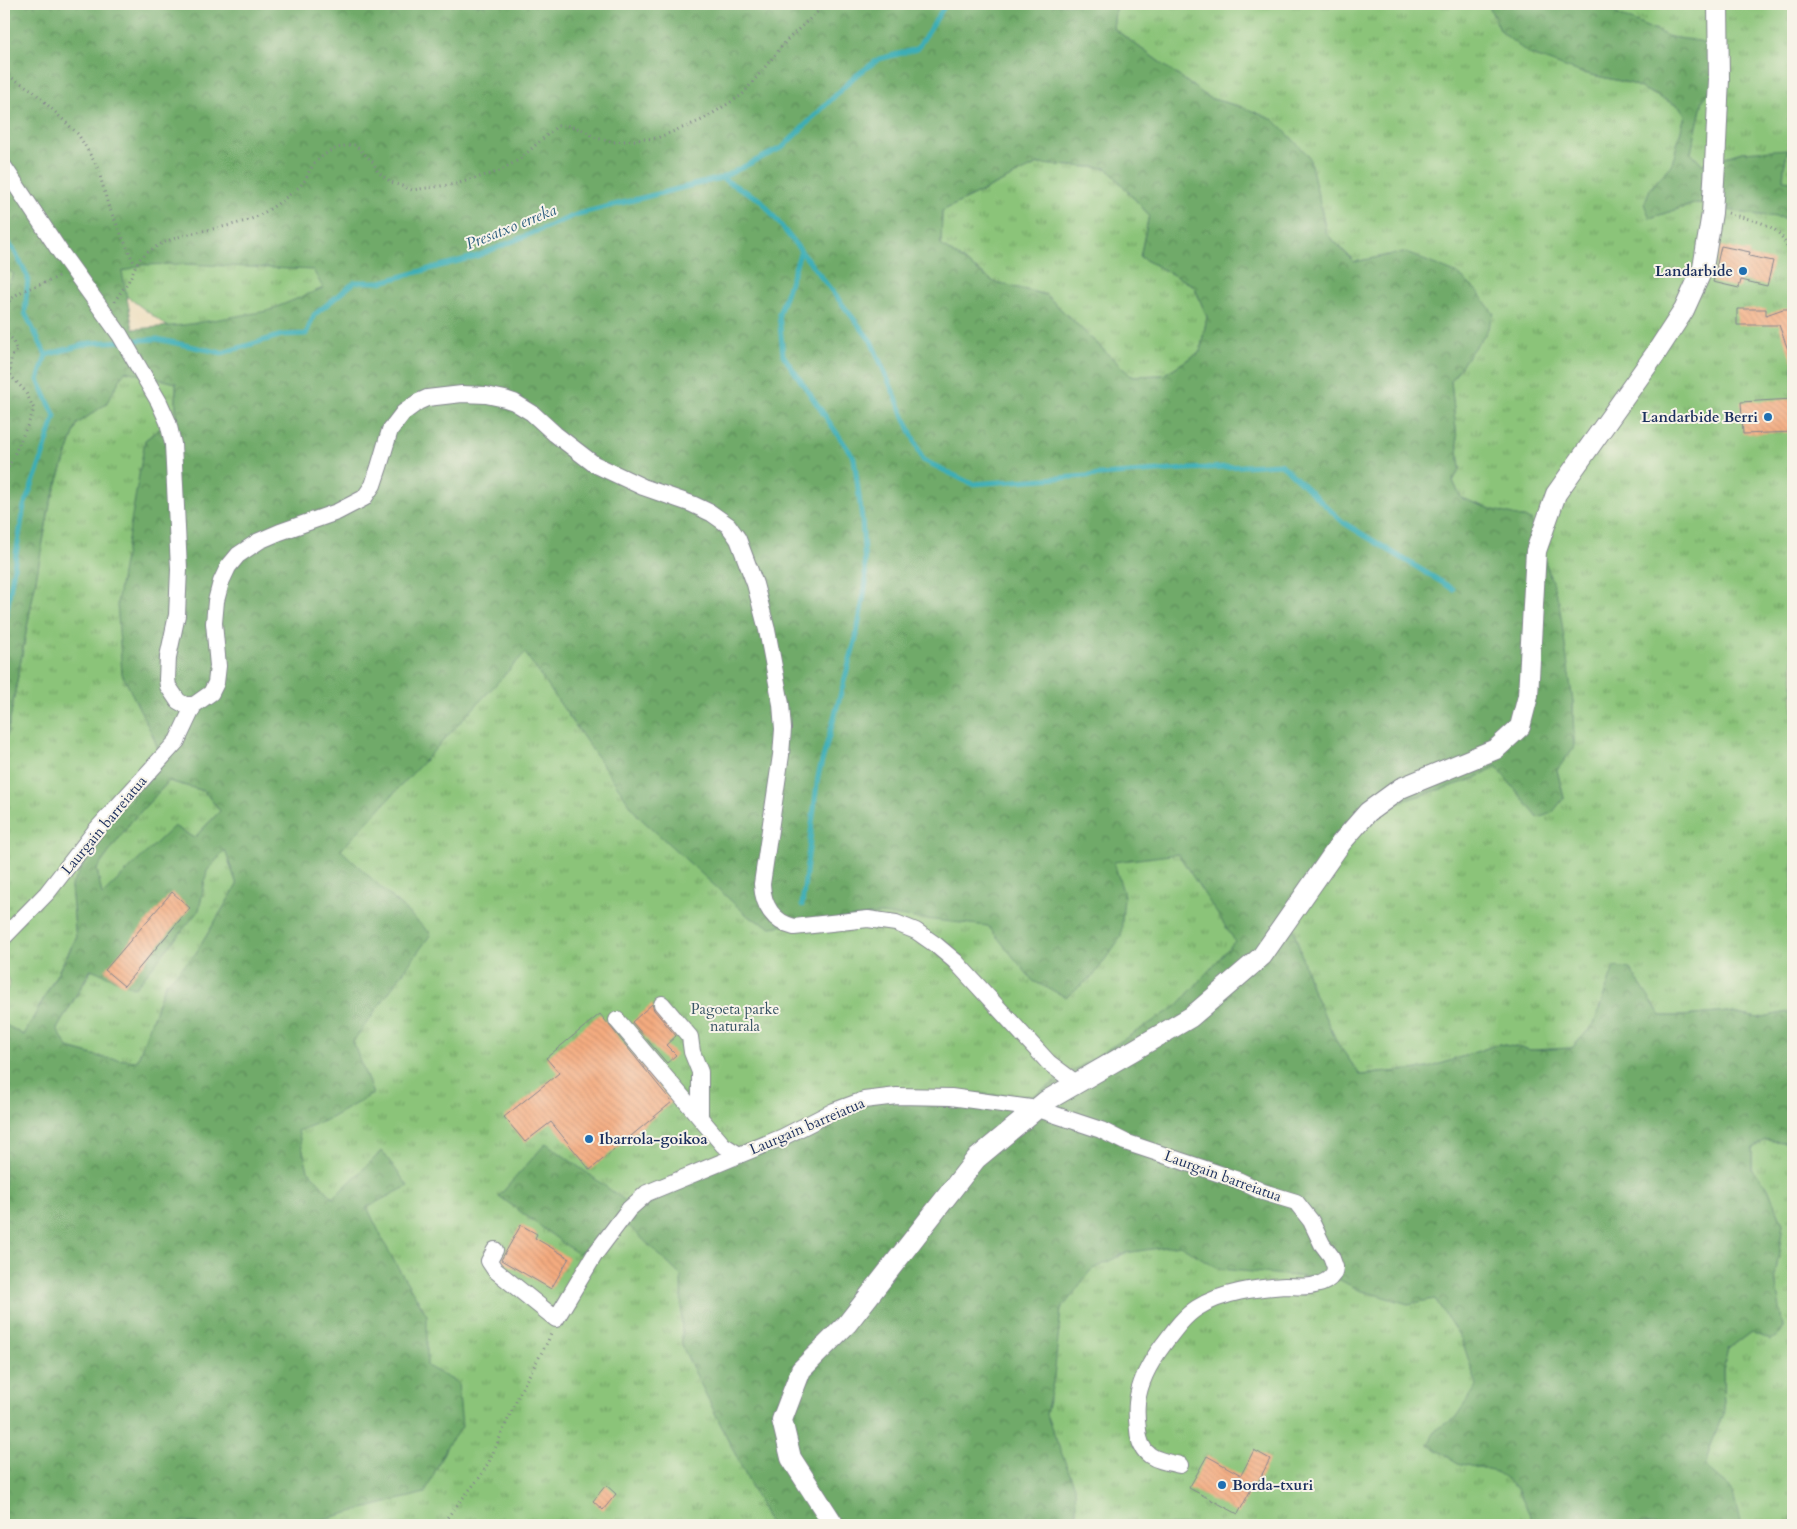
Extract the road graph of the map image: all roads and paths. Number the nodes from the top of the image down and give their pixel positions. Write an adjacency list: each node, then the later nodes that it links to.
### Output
1 (826, 4): 7 (path)
2 (1718, 4): 17 (main road)
3 (4, 73): 7 (path)
4 (4, 168): 6 (street)
5 (1725, 212): 8 (path)
6 (69, 264): 9 (path); 10 (street)
7 (135, 265): 10 (path)
8 (1793, 270)
9 (4, 310)
10 (109, 318): 13 (street)
11 (4, 331): 12 (path)
12 (4, 477)
13 (194, 705): 14 (street, Laurgain barreiatua); 17 (street)
14 (4, 937)
15 (662, 1004): 19 (street)
16 (617, 1020): 19 (street, Laurgain barreiatua)
17 (1077, 1084): 18 (main road)
18 (1038, 1108): 20 (street, Laurgain barreiatua); 23 (street, Laurgain barreiatua); 25 (main road)
19 (700, 1117): 20 (street, Laurgain barreiatua)
20 (739, 1155): 22 (street, Laurgain barreiatua)
21 (494, 1250): 22 (street)
22 (556, 1319): 24 (path)
23 (1180, 1465)
24 (441, 1525)
25 (834, 1525)

